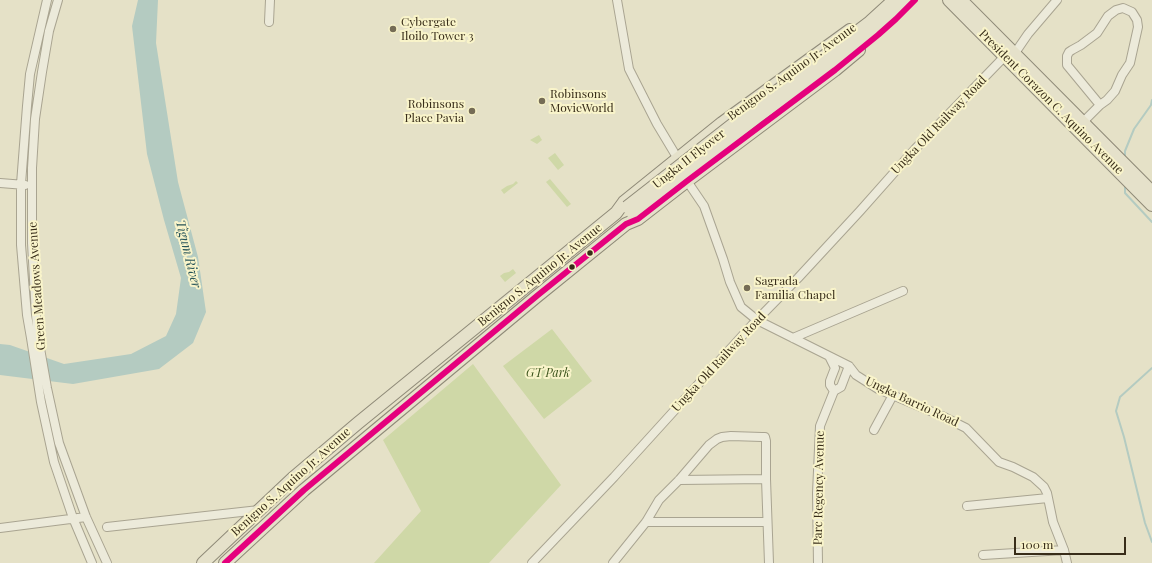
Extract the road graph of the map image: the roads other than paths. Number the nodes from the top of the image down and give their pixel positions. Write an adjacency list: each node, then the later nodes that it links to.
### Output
1 (46, 0): 21 (street, Green Meadows Avenue)
2 (58, 0): 22 (street, Green Meadows Avenue)
3 (270, 0): 12 (street)
4 (617, 0): 18 (street)
5 (888, 0): 14 (main road, Benigno S. Aquino Jr. Avenue)
6 (894, 0): 25 (main road, Ungka II Flyover, bridge)
7 (908, 0): 25 (main road, Ungka II Flyover, bridge)
8 (915, 0): 15 (main road, Benigno S. Aquino Jr. Avenue)
9 (949, 0): 13 (main road, President Corazon C. Aquino Avenue)
10 (961, 0): 13 (main road, President Corazon C. Aquino Avenue)
11 (1057, 0): 13 (street, Ungka Old Railway Road)
12 (269, 22)
13 (1010, 55): 17 (main road, President Corazon C. Aquino Avenue); 24 (main road, President Corazon C. Aquino Avenue); 33 (street, Ungka Old Railway Road)
14 (788, 76): 15 (main road); 18 (main road, Benigno S. Aquino Jr. Avenue)
15 (801, 94): 19 (main road, Benigno S. Aquino Jr. Avenue)
16 (1100, 105): 16 (street); 17 (street)
17 (1083, 122): 23 (main road, President Corazon C. Aquino Avenue)
18 (678, 159): 26 (main road, Benigno S. Aquino Jr. Avenue)
19 (687, 181): 27 (main road, Benigno S. Aquino Jr. Avenue); 33 (street, Ungka Barrio Road)
20 (0, 183): 21 (street)
21 (21, 184): 22 (street); 28 (street, Green Meadows Avenue)
22 (32, 185): 29 (street, Green Meadows Avenue)
23 (1152, 192)
24 (1152, 205)
25 (630, 211): 26 (main road, Ungka II Flyover); 27 (main road, Ungka II Flyover)
26 (616, 213): 31 (main road, Benigno S. Aquino Jr. Avenue)
27 (626, 224): 32 (main road, Benigno S. Aquino Jr. Avenue)
28 (25, 286): 29 (street); 34 (street, Green Meadows Avenue)
29 (35, 286): 34 (street, Green Meadows Avenue)
30 (903, 291): 35 (street)
31 (514, 296): 32 (main road); 46 (main road, Benigno S. Aquino Jr. Avenue)
32 (523, 308): 58 (main road, Benigno S. Aquino Jr. Avenue)
33 (757, 320): 35 (street, Ungka Barrio Road); 59 (street, Ungka Old Railway Road)
34 (34, 338): 40 (street, Green Meadows Avenue)
35 (793, 338): 36 (street, Ungka Barrio Road)
36 (830, 357): 37 (street, Ungka Barrio Road); 38 (street)
37 (849, 366): 38 (street); 39 (street, Ungka Barrio Road)
38 (834, 391): 62 (street, Parc Regency Avenue)
39 (893, 395): 41 (street); 44 (street, Ungka Barrio Road)
40 (45, 401): 47 (street, Green Meadows Avenue); 48 (street, Green Meadows Avenue)
41 (874, 430)
42 (766, 479): 43 (street); 43 (street); 50 (street)
43 (679, 480): 49 (street)
44 (1048, 498): 45 (street); 53 (street, Ungka Barrio Road)
45 (967, 506)
46 (259, 510): 51 (street); 55 (main road, Benigno S. Aquino Jr. Avenue)
47 (86, 517): 48 (street); 57 (street, Green Meadows Avenue)
48 (74, 518): 52 (street); 56 (street, Green Meadows Avenue)
49 (646, 522): 50 (street); 60 (street)
50 (767, 522): 61 (street)
51 (107, 527)
52 (0, 528)
53 (1064, 550): 54 (street); 63 (street, Ungka Barrio Road)
54 (983, 555)
55 (207, 562)
56 (92, 563)
57 (107, 563)
58 (225, 563)
59 (532, 563)
60 (613, 563)
61 (769, 563)
62 (818, 563)
63 (1067, 563)

